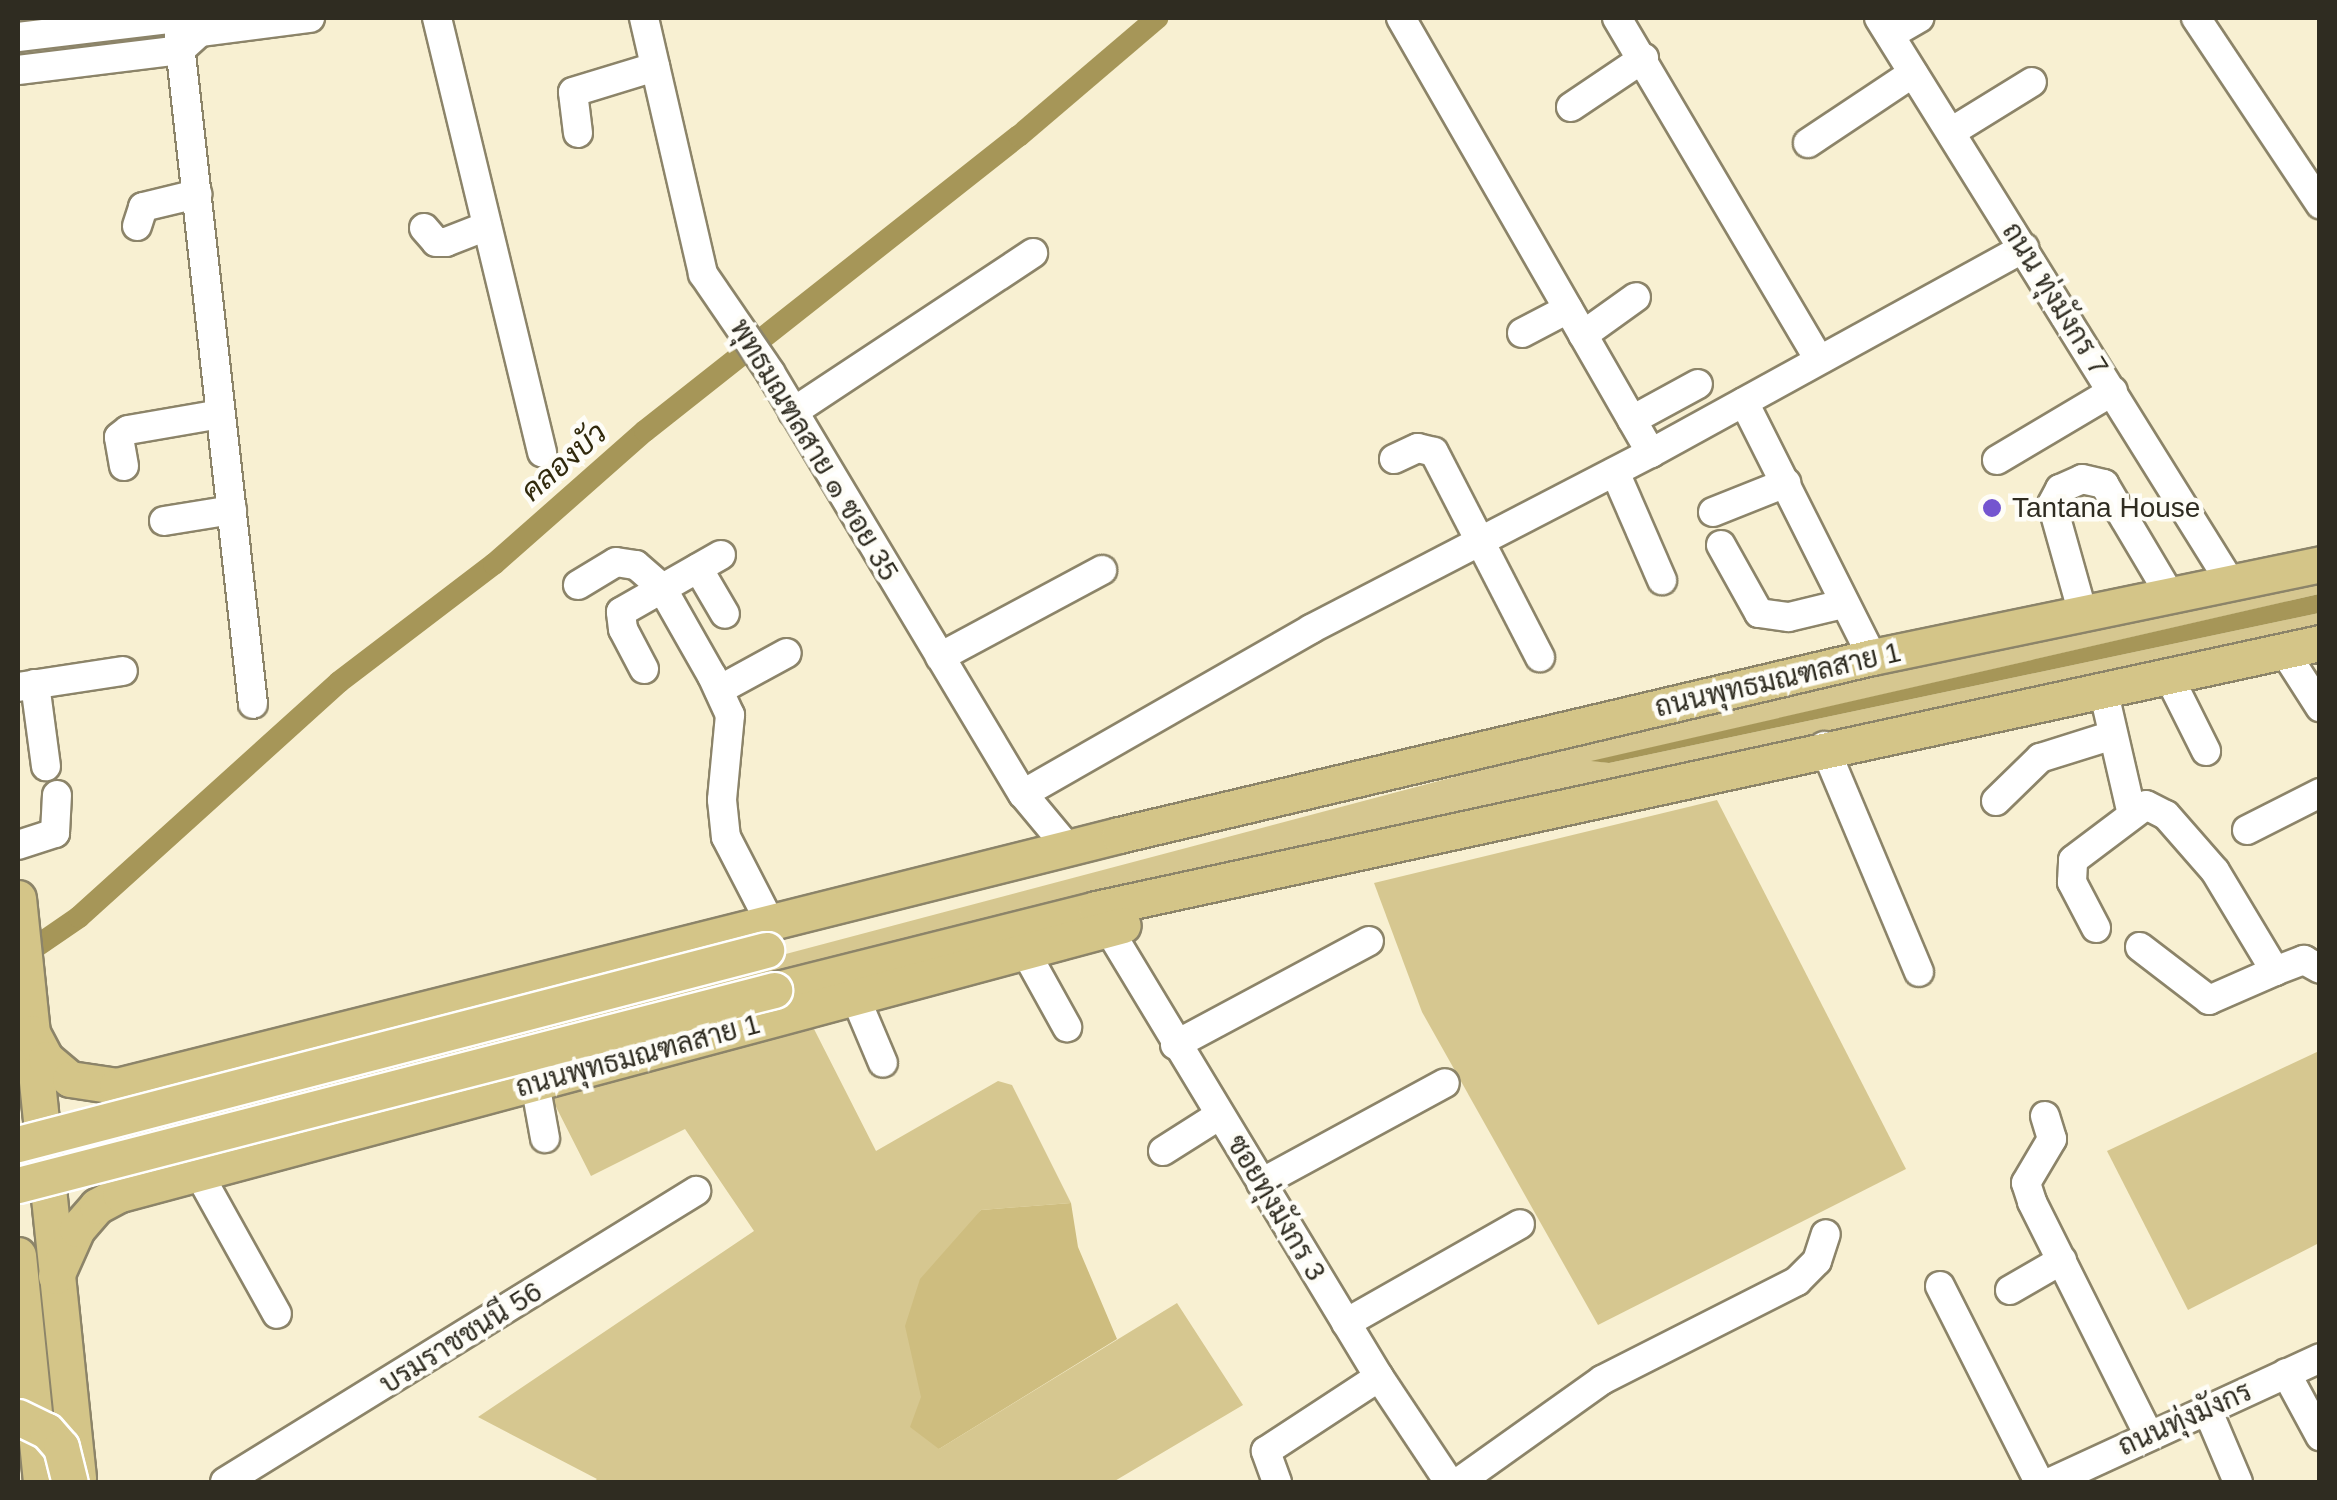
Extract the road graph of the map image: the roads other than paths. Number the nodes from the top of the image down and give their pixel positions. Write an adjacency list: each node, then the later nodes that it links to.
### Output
1 (310, 18): 9 (street)
2 (438, 18): 23 (street)
3 (644, 18): 12 (street, พุทธมณฑลสาย ๑ ซอย 35)
4 (1400, 18): 28 (street)
5 (1617, 18): 11 (street)
6 (1920, 18): 8 (street)
7 (2196, 18): 21 (street)
8 (1885, 26): 14 (street, ถนน ทุ่งมังกร 7)
9 (183, 29): 10 (street); 13 (street); 20 (street)
10 (18, 37)
11 (1644, 58): 16 (street); 31 (street)
12 (655, 67): 18 (street); 35 (street, พุทธมณฑลสาย ๑ ซอย 35)
13 (18, 70)
14 (1913, 73): 17 (street, ถนน ทุ่งมังกร 7); 19 (street)
15 (2032, 82): 17 (street)
16 (1571, 107)
17 (1951, 132): 25 (street, ถนน ทุ่งมังกร 7)
18 (578, 133)
19 (1808, 143)
20 (197, 194): 22 (street); 36 (street)
21 (2320, 204)
22 (137, 226)
23 (488, 226): 24 (street); 38 (street)
24 (424, 228)
25 (2024, 248): 31 (street); 33 (street, ถนน ทุ่งมังกร 7)
26 (1033, 253): 35 (street)
27 (1636, 297): 30 (street)
28 (1568, 309): 29 (street); 30 (street)
29 (1522, 333)
30 (1583, 335): 37 (street)
31 (1818, 359): 34 (street)
32 (1698, 384): 37 (street)
33 (2113, 391): 41 (street); 53 (street, ถนน ทุ่งมังกร 7)
34 (1744, 402): 39 (street); 44 (street)
35 (792, 412): 65 (street, พุทธมณฑลสาย ๑ ซอย 35)
36 (222, 414): 42 (street); 45 (street)
37 (1632, 420): 39 (street)
38 (542, 452)
39 (1650, 453): 43 (street)
40 (1394, 459): 48 (street)
41 (1997, 460)
42 (124, 466)
43 (1615, 472): 48 (street); 52 (street)
44 (1786, 484): 46 (street); 57 (street)
45 (232, 510): 47 (street); 72 (street)
46 (1713, 512)
47 (164, 521)
48 (1484, 540): 63 (street); 79 (street)
49 (1721, 544): 57 (street)
50 (2320, 564): 53 (main road, ถนนพุทธมณฑลสาย 1)
51 (1102, 570): 65 (street)
52 (1662, 580)
53 (2230, 582): 56 (main road, ถนนพุทธมณฑลสาย 1)
54 (578, 585): 55 (street)
55 (662, 588): 58 (street); 66 (street); 71 (street)
56 (2170, 595): 59 (main road, ถนนพุทธมณฑลสาย 1); 59 (street)
57 (1843, 604): 64 (street)
58 (725, 614)
59 (2082, 614): 64 (main road, ถนนพุทธมณฑลสาย 1)
60 (2320, 644): 61 (main road, ถนนพุทธมณฑลสาย 1)
61 (2284, 651): 68 (main road, ถนนพุทธมณฑลสาย 1); 73 (street)
62 (787, 653): 71 (street)
63 (1540, 656)
64 (1872, 657): 83 (main road, ถนนพุทธมณฑลสาย 1)
65 (940, 658): 79 (street, พุทธมณฑลสาย ๑ ซอย 35)
66 (644, 670)
67 (122, 671): 69 (street)
68 (2168, 675): 70 (main road, ถนนพุทธมณฑลสาย 1); 76 (street)
69 (26, 685): 77 (street)
70 (2102, 689): 74 (street); 75 (main road, ถนนพุทธมณฑลสาย 1)
71 (719, 690): 91 (street)
72 (253, 704)
73 (2320, 707)
74 (2110, 736): 81 (street); 82 (street)
75 (1824, 746): 87 (main road, ถนนพุทธมณฑลสาย 1); 96 (street)
76 (2206, 751)
77 (46, 766)
78 (2320, 793): 84 (street)
79 (1023, 794): 86 (street, พุทธมณฑลสาย ๑ ซอย 35)
80 (57, 795): 85 (street)
81 (1996, 801)
82 (2130, 810): 89 (street); 97 (street)
83 (1240, 812): 86 (main road, ถนนพุทธมณฑลสาย 1); 91 (main road, ถนนพุทธมณฑลสาย 1)
84 (2246, 830)
85 (18, 844)
86 (1068, 848): 91 (main road, ถนนพุทธมณฑลสาย 1)
87 (1254, 875): 90 (main road, ถนนพุทธมณฑลสาย 1); 113 (main road, ถนนพุทธมณฑลสาย 1, bridge)
88 (19, 914): 100 (main road)
89 (2096, 928)
90 (1109, 930): 94 (main road, ถนนพุทธมณฑลสาย 1); 101 (street, ซอยทุ่งมังกร 3)
91 (769, 938): 103 (main road, ถนนพุทธมณฑลสาย 1); 109 (main road, ถนนพุทธมณฑลสาย 1, bridge)
92 (1369, 941): 101 (street)
93 (2140, 947): 97 (street)
94 (1026, 953): 98 (main road, ถนนพุทธมณฑลสาย 1); 99 (street)
95 (2320, 969): 97 (street)
96 (1918, 972)
97 (2275, 972)
98 (856, 999): 102 (street); 104 (main road, ถนนพุทธมณฑลสาย 1)
99 (1067, 1026)
100 (32, 1033): 103 (main road, ถนนพุทธมณฑลสาย 1); 119 (main road)
101 (1175, 1045): 106 (street, ซอยทุ่งมังกร 3)
102 (883, 1063)
103 (154, 1078): 111 (main road)
104 (536, 1083): 108 (street); 111 (main road, ถนนพุทธมณฑลสาย 1)
105 (1445, 1083): 112 (street)
106 (1220, 1115): 110 (street); 112 (street, ซอยทุ่งมังกร 3)
107 (2044, 1116): 118 (street)
108 (545, 1138)
109 (18, 1144)
110 (1163, 1151)
111 (187, 1177): 119 (main road, ถนนพุทธมณฑลสาย 1); 122 (street)
112 (1261, 1183): 123 (street, ซอยทุ่งมังกร 3)
113 (18, 1186)
114 (696, 1191): 136 (street, บรมราชชนนี 56)
115 (1520, 1224): 123 (street)
116 (1826, 1234): 139 (street)
117 (18, 1256): 133 (main road)
118 (2062, 1260): 121 (street); 129 (street)
119 (56, 1276): 135 (main road)
120 (1940, 1286): 140 (street)
121 (2010, 1290)
122 (277, 1314)
123 (1346, 1323): 126 (street, ซอยทุ่งมังกร 3)
124 (2320, 1358): 125 (street, ถนนทุ่งมังกร)
125 (2286, 1373): 127 (street, ถนนทุ่งมังกร); 130 (street)
126 (1379, 1377): 137 (street); 138 (street, ซอยทุ่งมังกร 3)
127 (2207, 1409): 129 (street, ถนนทุ่งมังกร); 142 (street)
128 (18, 1419): 132 (main road); 134 (main road, bridge)
129 (2149, 1436): 131 (street, ถนนทุ่งมังกร)
130 (2320, 1436)
131 (2082, 1474): 141 (street, ถนนทุ่งมังกร)
132 (24, 1482)
133 (41, 1482)
134 (70, 1482)
135 (78, 1482)
136 (225, 1482)
137 (1277, 1482)
138 (1450, 1482)
139 (1459, 1482)
140 (2039, 1482)
141 (2051, 1482)
142 (2238, 1482)

